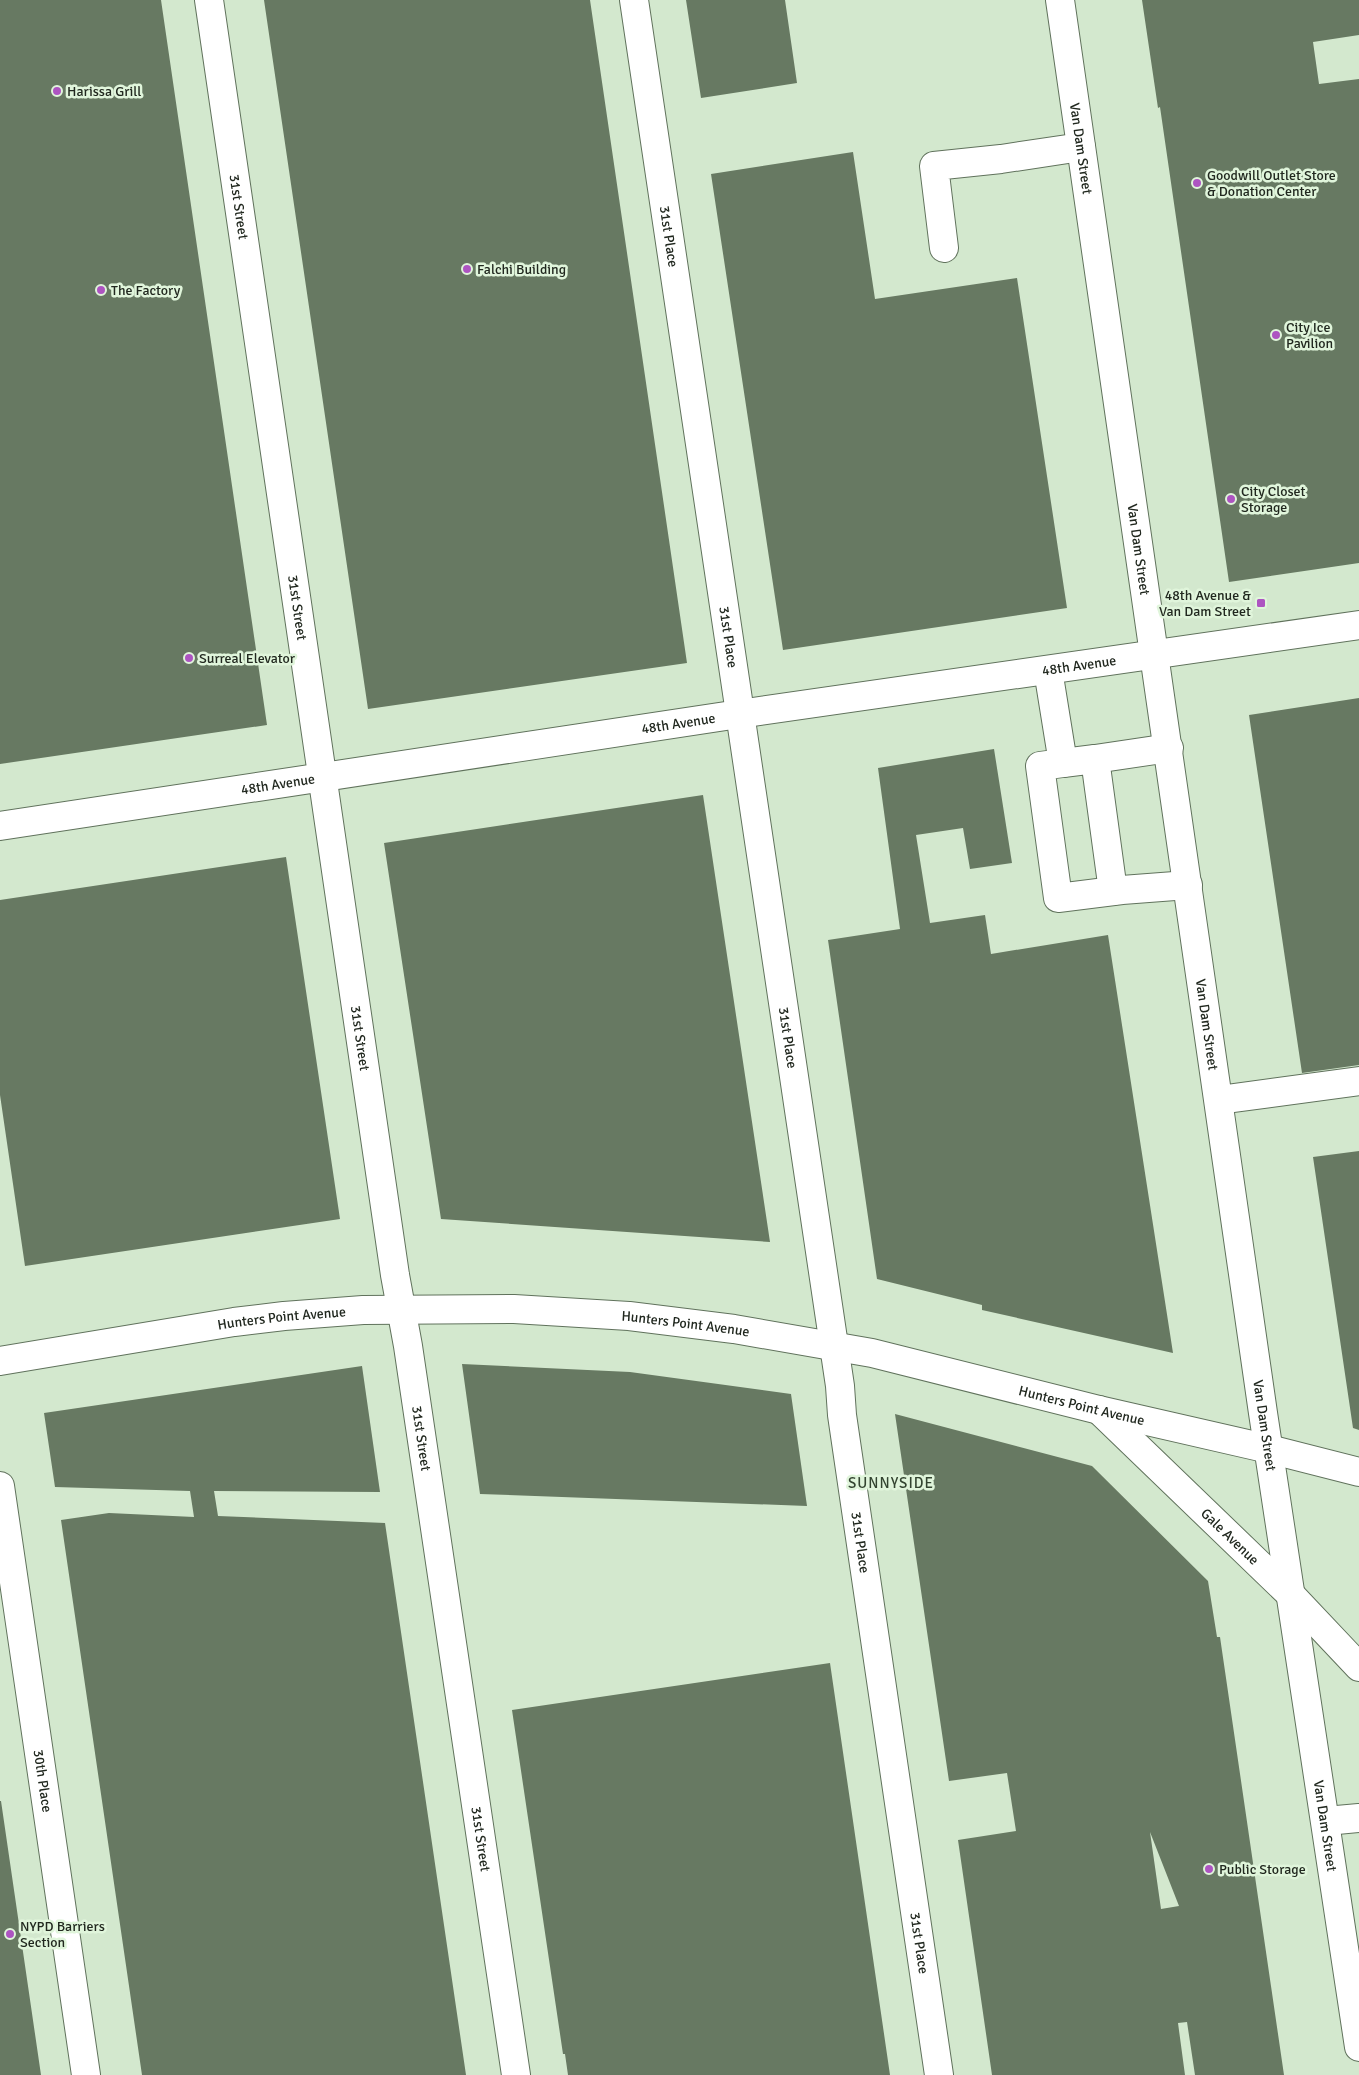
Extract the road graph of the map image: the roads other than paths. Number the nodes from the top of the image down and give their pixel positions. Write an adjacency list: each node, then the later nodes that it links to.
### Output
1 (209, 0): 13 (street, 31st Street)
2 (634, 0): 9 (street, 31st Place)
3 (1060, 0): 4 (street, Van Dam Street)
4 (1082, 146): 5 (street); 7 (street, Van Dam Street)
5 (944, 248)
6 (1359, 625): 7 (street, 48th Avenue)
7 (1155, 654): 8 (street, 48th Avenue); 10 (street, Van Dam Street)
8 (1048, 670): 9 (street, 48th Avenue); 12 (street)
9 (739, 714): 13 (street, 48th Avenue); 20 (street, 31st Place)
10 (1168, 748): 11 (street); 15 (street, Van Dam Street)
11 (1095, 759): 12 (street); 16 (street)
12 (1062, 763): 16 (street)
13 (324, 778): 14 (street, 48th Avenue); 19 (street, 31st Street)
14 (0, 826)
15 (1188, 885): 16 (street); 18 (street, Van Dam Street)
16 (1114, 891)
17 (1359, 1081): 18 (street)
18 (1219, 1100): 23 (street, Van Dam Street)
19 (402, 1310): 20 (street, Hunters Point Avenue); 21 (street, Hunters Point Avenue); 33 (street, 31st Street)
20 (833, 1345): 22 (street, Hunters Point Avenue); 34 (street, 31st Place)
21 (0, 1361)
22 (1099, 1410): 23 (street, Hunters Point Avenue); 26 (street, Gale Avenue)
23 (1269, 1449): 24 (street, Hunters Point Avenue); 26 (street, Van Dam Street)
24 (1359, 1472)
25 (0, 1486): 32 (street, 30th Place)
26 (1292, 1596): 27 (street, Gale Avenue); 29 (street, Van Dam Street)
27 (1359, 1667)
28 (1359, 1818): 29 (street)
29 (1326, 1821): 30 (street, Van Dam Street)
30 (1355, 1994): 31 (street, Van Dam Street)
31 (1359, 2047)
32 (86, 2075)
33 (516, 2075)
34 (939, 2075)

